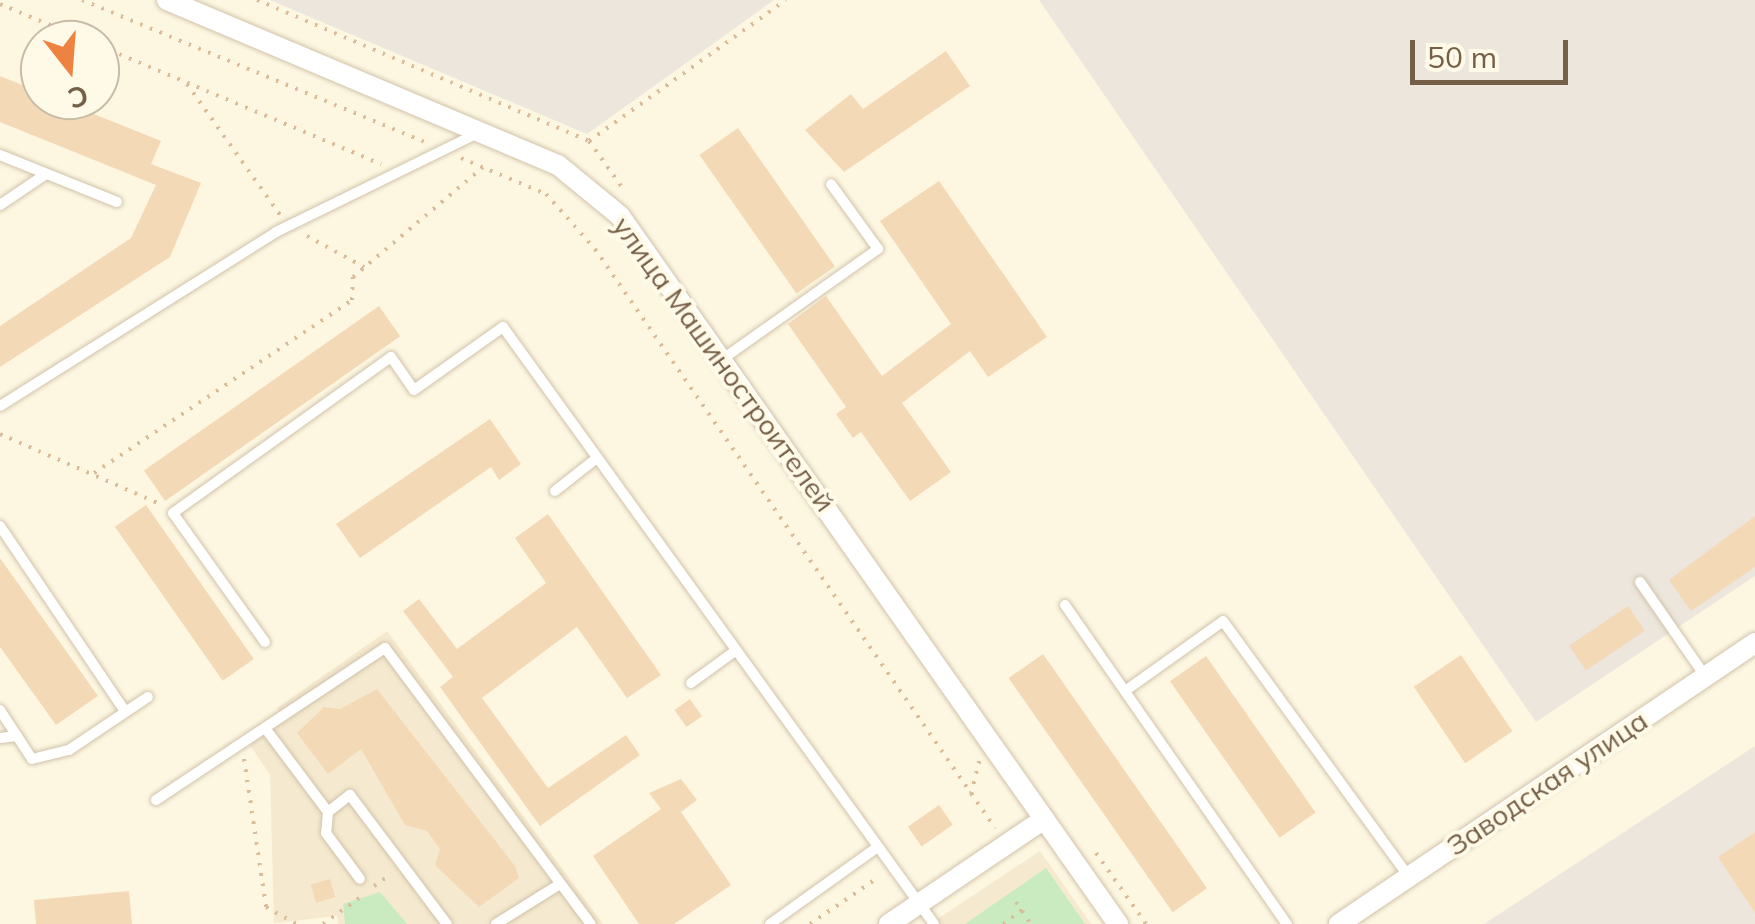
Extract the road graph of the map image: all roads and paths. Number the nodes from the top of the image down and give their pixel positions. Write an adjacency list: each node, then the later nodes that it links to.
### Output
1 (82, 0): 10 (path)
2 (167, 0): 9 (street, улица Машиностроителей)
3 (257, 0): 4 (path)
4 (786, 0)
5 (0, 4): 6 (path)
6 (38, 20)
7 (120, 54): 8 (path)
8 (186, 82): 13 (path); 18 (path)
9 (480, 132): 10 (lane); 20 (street, улица Машиностроителей)
10 (442, 150): 12 (path); 13 (lane)
11 (0, 155): 14 (lane)
12 (483, 167): 19 (path); 46 (path)
13 (395, 170): 18 (lane)
14 (46, 174): 16 (lane); 17 (lane)
15 (831, 184): 20 (lane)
16 (117, 202)
17 (0, 205)
18 (288, 226): 19 (path); 21 (lane)
19 (364, 268): 24 (path)
20 (724, 358): 45 (street, улица Машиностроителей)
21 (0, 406)
22 (0, 434): 24 (path)
23 (597, 458): 25 (lane); 26 (lane); 32 (lane)
24 (94, 473): 26 (path)
25 (555, 491)
26 (173, 513): 30 (lane)
27 (0, 526): 38 (lane)
28 (1640, 582): 33 (lane)
29 (1065, 606): 35 (lane)
30 (265, 642)
31 (1755, 643): 33 (street, Заводская улица)
32 (735, 650): 34 (lane); 47 (lane)
33 (1705, 676): 49 (street, Заводская улица)
34 (692, 684)
35 (1125, 691): 49 (lane); 66 (lane)
36 (148, 697): 38 (lane)
37 (0, 710): 40 (lane)
38 (125, 711): 40 (lane)
39 (265, 728): 42 (lane); 44 (lane); 51 (lane)
40 (17, 736): 41 (lane)
41 (0, 738)
42 (240, 744): 43 (lane); 55 (path)
43 (156, 800)
44 (328, 812): 50 (lane); 56 (lane)
45 (1044, 819): 46 (street); 65 (street, улица Машиностроителей)
46 (1006, 845): 53 (street)
47 (876, 848): 48 (lane); 59 (lane)
48 (891, 868): 53 (lane); 60 (path)
49 (1410, 877): 67 (street, Заводская улица)
50 (360, 879)
51 (560, 884): 57 (lane); 58 (lane)
52 (1016, 902): 54 (path)
53 (918, 905): 61 (street); 62 (lane)
54 (1022, 910): 63 (path); 64 (path)
55 (297, 924)
56 (447, 924)
57 (496, 924)
58 (591, 924)
59 (770, 924)
60 (810, 924)
61 (889, 924)
62 (934, 924)
63 (1002, 924)
64 (1032, 924)
65 (1118, 924)
66 (1287, 924)
67 (1340, 924)

